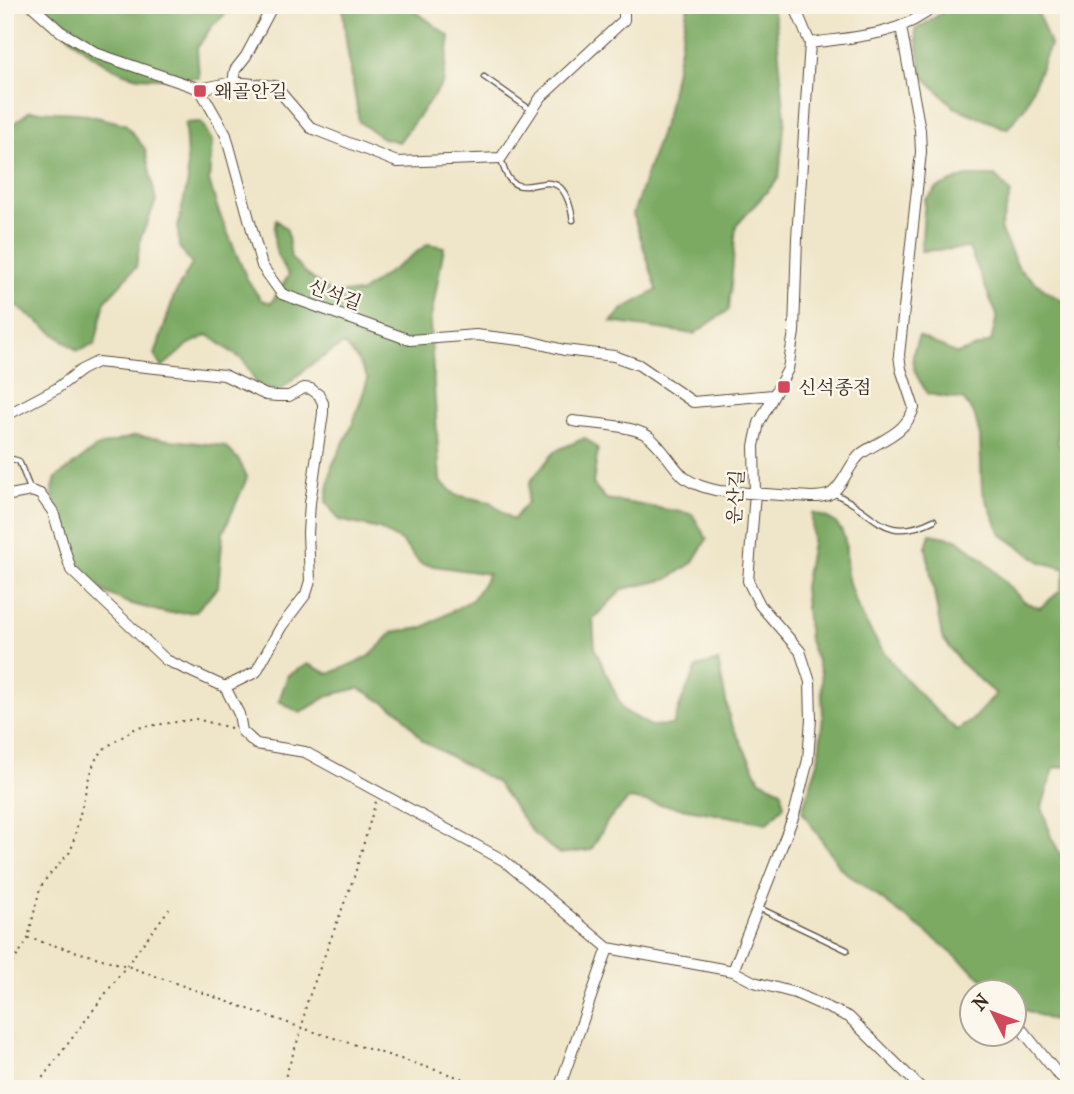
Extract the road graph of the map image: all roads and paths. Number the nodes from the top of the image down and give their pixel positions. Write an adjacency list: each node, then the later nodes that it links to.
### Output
1 (31, 5): 10 (street)
2 (273, 5): 9 (street)
3 (624, 5): 11 (street)
4 (794, 5): 7 (street, 운산길)
5 (936, 5): 6 (street)
6 (901, 27): 7 (street); 19 (street)
7 (810, 43): 14 (street, 운산길)
8 (484, 77): 11 (lane)
9 (233, 82): 10 (street); 12 (street)
10 (200, 89): 14 (street, 신석길)
11 (532, 110): 12 (street)
12 (501, 158): 13 (lane)
13 (573, 220)
14 (773, 395): 20 (street, 운산길)
15 (5, 416): 23 (street)
16 (573, 421): 20 (street)
17 (5, 457): 18 (lane)
18 (31, 491): 21 (street); 23 (street)
19 (832, 492): 20 (street); 22 (lane)
20 (755, 494): 26 (street, 운산길)
21 (5, 496)
22 (934, 520)
23 (225, 687): 24 (street)
24 (242, 731): 25 (street); 28 (path)
25 (378, 793): 29 (street); 34 (path)
26 (758, 908): 30 (lane); 32 (street, 운산길)
27 (169, 909): 31 (path)
28 (28, 938): 31 (path); 33 (path)
29 (608, 948): 32 (street); 40 (street)
30 (847, 950)
31 (127, 966): 34 (path); 37 (path)
32 (733, 971): 41 (street)
33 (5, 975)
34 (302, 1028): 38 (path); 39 (path)
35 (1028, 1037): 36 (street)
36 (1069, 1084)
37 (34, 1089)
38 (281, 1089)
39 (496, 1089)
40 (559, 1089)
41 (922, 1089)

